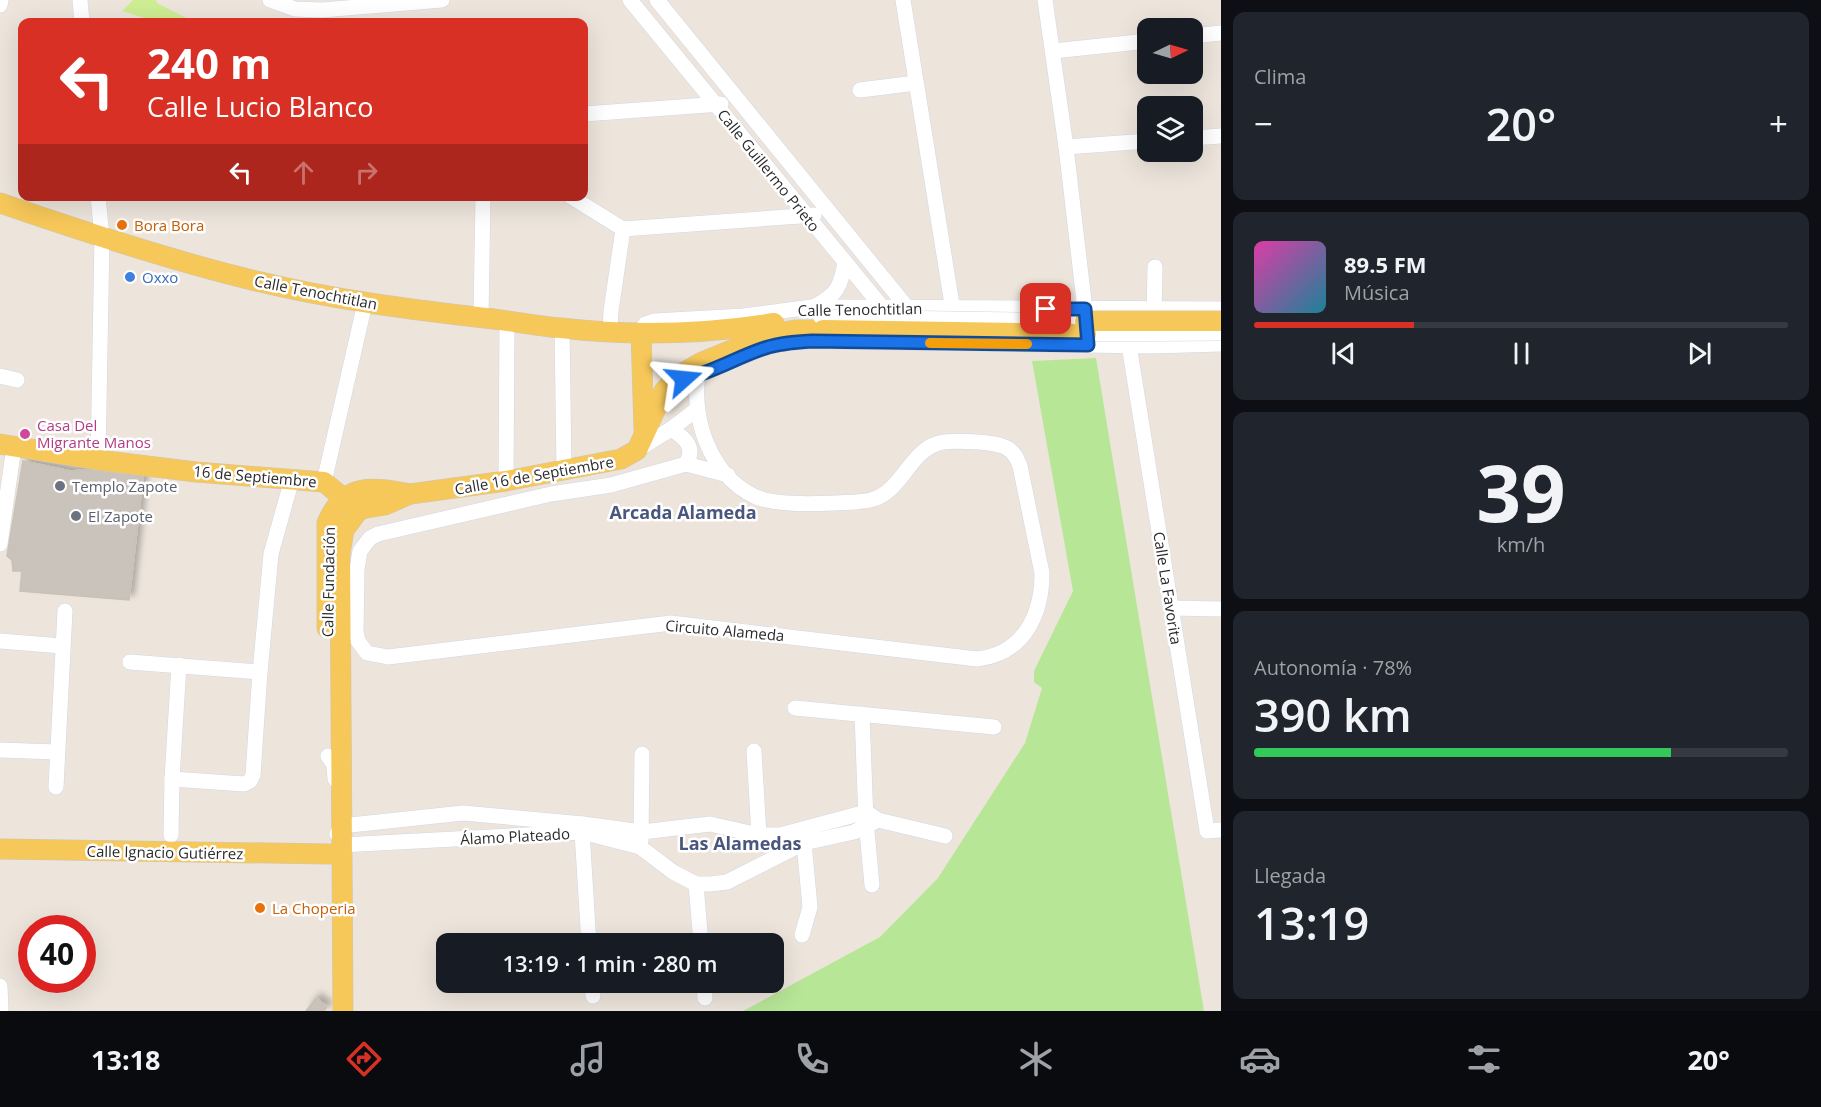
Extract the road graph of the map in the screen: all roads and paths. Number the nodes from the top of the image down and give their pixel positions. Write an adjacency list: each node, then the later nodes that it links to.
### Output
1 (1, 0): 10 (street)
2 (80, 0): 11 (street)
3 (270, 0): 9 (street)
4 (441, 0): 9 (street)
5 (630, 0): 19 (street, Calle Guillermo Prieto)
6 (657, 0): 18 (street, Calle Guillermo Prieto)
7 (903, 0): 16 (street)
8 (1045, 0): 15 (street)
9 (294, 4)
10 (0, 5)
11 (82, 18)
12 (1221, 33): 13 (street)
13 (1203, 35)
14 (1137, 42): 15 (street)
15 (1053, 51): 24 (street)
16 (916, 83): 17 (street); 38 (street)
17 (860, 90)
18 (740, 102): 19 (street); 29 (street, Calle Guillermo Prieto)
19 (716, 104): 20 (street); 30 (street, Calle Guillermo Prieto)
20 (588, 114)
21 (1221, 136): 22 (street)
22 (1203, 137)
23 (1137, 142): 24 (street)
24 (1066, 147): 45 (street)
25 (98, 201): 32 (street)
26 (483, 201): 41 (street)
27 (578, 201): 31 (street)
28 (0, 203): 32 (main road, Calle Tenochtitlan)
29 (830, 212): 30 (street); 37 (street, Calle Guillermo Prieto)
30 (807, 216): 31 (street); 33 (street, Calle Guillermo Prieto)
31 (622, 230): 47 (street)
32 (102, 238): 35 (main road, Calle Tenochtitlan); 65 (street)
33 (845, 262): 36 (street, Calle Guillermo Prieto); 42 (street)
34 (1155, 267): 39 (street)
35 (365, 303): 41 (main road, Calle Tenochtitlan); 70 (street)
36 (884, 307): 37 (street, Calle Tenochtitlan); 42 (street, Calle Tenochtitlan); 50 (street, Calle Guillermo Prieto)
37 (908, 308): 38 (street, Calle Tenochtitlan); 51 (street, Calle Guillermo Prieto)
38 (952, 308): 45 (street, Calle Tenochtitlan); 52 (street)
39 (1154, 309): 40 (street); 45 (street); 55 (street)
40 (1221, 309)
41 (481, 318): 43 (main road, Calle Tenochtitlan)
42 (819, 318): 45 (main road, Calle Tenochtitlan, bridge); 48 (main road, Calle Tenochtitlan); 56 (main road)
43 (507, 321): 46 (main road, Calle Tenochtitlan); 71 (street)
44 (1221, 321): 45 (main road, bridge)
45 (1086, 327): 49 (street, bridge); 52 (street, Calle Tenochtitlan); 54 (street)
46 (562, 328): 47 (main road, Calle Tenochtitlan); 67 (street)
47 (610, 331): 48 (main road, Calle Tenochtitlan)
48 (641, 333): 57 (main road)
49 (1221, 333)
50 (904, 343): 51 (street, Calle Tenochtitlan); 56 (street, Calle Tenochtitlan)
51 (927, 343): 52 (street, Calle Tenochtitlan)
52 (958, 343)
53 (1221, 344): 55 (street)
54 (1129, 345): 55 (street); 76 (street, Calle La Favorita)
55 (1153, 346)
56 (698, 370): 60 (main road); 61 (street, Circuito Alameda)
57 (642, 374): 60 (street); 63 (main road)
58 (0, 376): 59 (street)
59 (17, 380)
60 (668, 386): 63 (main road)
61 (697, 409): 62 (street); 68 (street, Circuito Alameda)
62 (671, 429): 63 (street); 66 (street)
63 (641, 441): 67 (main road, Calle 16 de Septiembre)
64 (7, 445): 65 (main road, 16 de Septiembre); 75 (street)
65 (98, 460): 69 (main road, 16 de Septiembre)
66 (686, 464): 68 (street, Circuito Alameda); 68 (street, Circuito Alameda)
67 (564, 470): 71 (main road, Calle 16 de Septiembre)
68 (728, 475)
69 (292, 479): 70 (main road, 16 de Septiembre); 83 (street)
70 (324, 482): 73 (main road, 16 de Septiembre)
71 (506, 482): 72 (main road, Calle 16 de Septiembre)
72 (410, 494): 73 (main road); 74 (main road)
73 (343, 497): 74 (main road, 16 de Septiembre); 100 (main road, Calle Fundación)
74 (358, 511): 100 (main road, Calle Fundación)
75 (0, 544)
76 (1171, 608): 77 (street); 95 (street, Calle La Favorita)
77 (1221, 609)
78 (65, 611): 80 (street)
79 (0, 641): 80 (street)
80 (62, 646): 89 (street)
81 (130, 662): 82 (street)
82 (179, 666): 83 (street); 91 (street)
83 (260, 672): 91 (street)
84 (795, 708): 85 (street)
85 (862, 714): 86 (street); 93 (street)
86 (994, 727)
87 (0, 750): 89 (street)
88 (754, 751): 97 (street)
89 (57, 752): 92 (street)
90 (642, 754): 101 (street)
91 (172, 779): 96 (street)
92 (56, 787)
93 (870, 820): 98 (street); 99 (street); 104 (street)
94 (582, 828): 100 (street, Álamo Plateado); 100 (street, Álamo Plateado); 101 (street, Álamo Plateado); 105 (street)
95 (1214, 830)
96 (171, 835)
97 (759, 835): 99 (street); 101 (street)
98 (945, 836)
99 (801, 837): 103 (street); 107 (street)
100 (338, 840): 102 (main road, Calle Ignacio Gutiérrez); 110 (main road, Calle Fundación); 111 (main road, Calle Fundación)
101 (641, 840): 103 (street, Álamo Plateado)
102 (0, 849)
103 (696, 884): 106 (street)
104 (872, 885)
105 (588, 933)
106 (700, 933)
107 (802, 935)
108 (0, 986): 109 (street)
109 (1, 1011)
110 (333, 1011)
111 (344, 1011)

